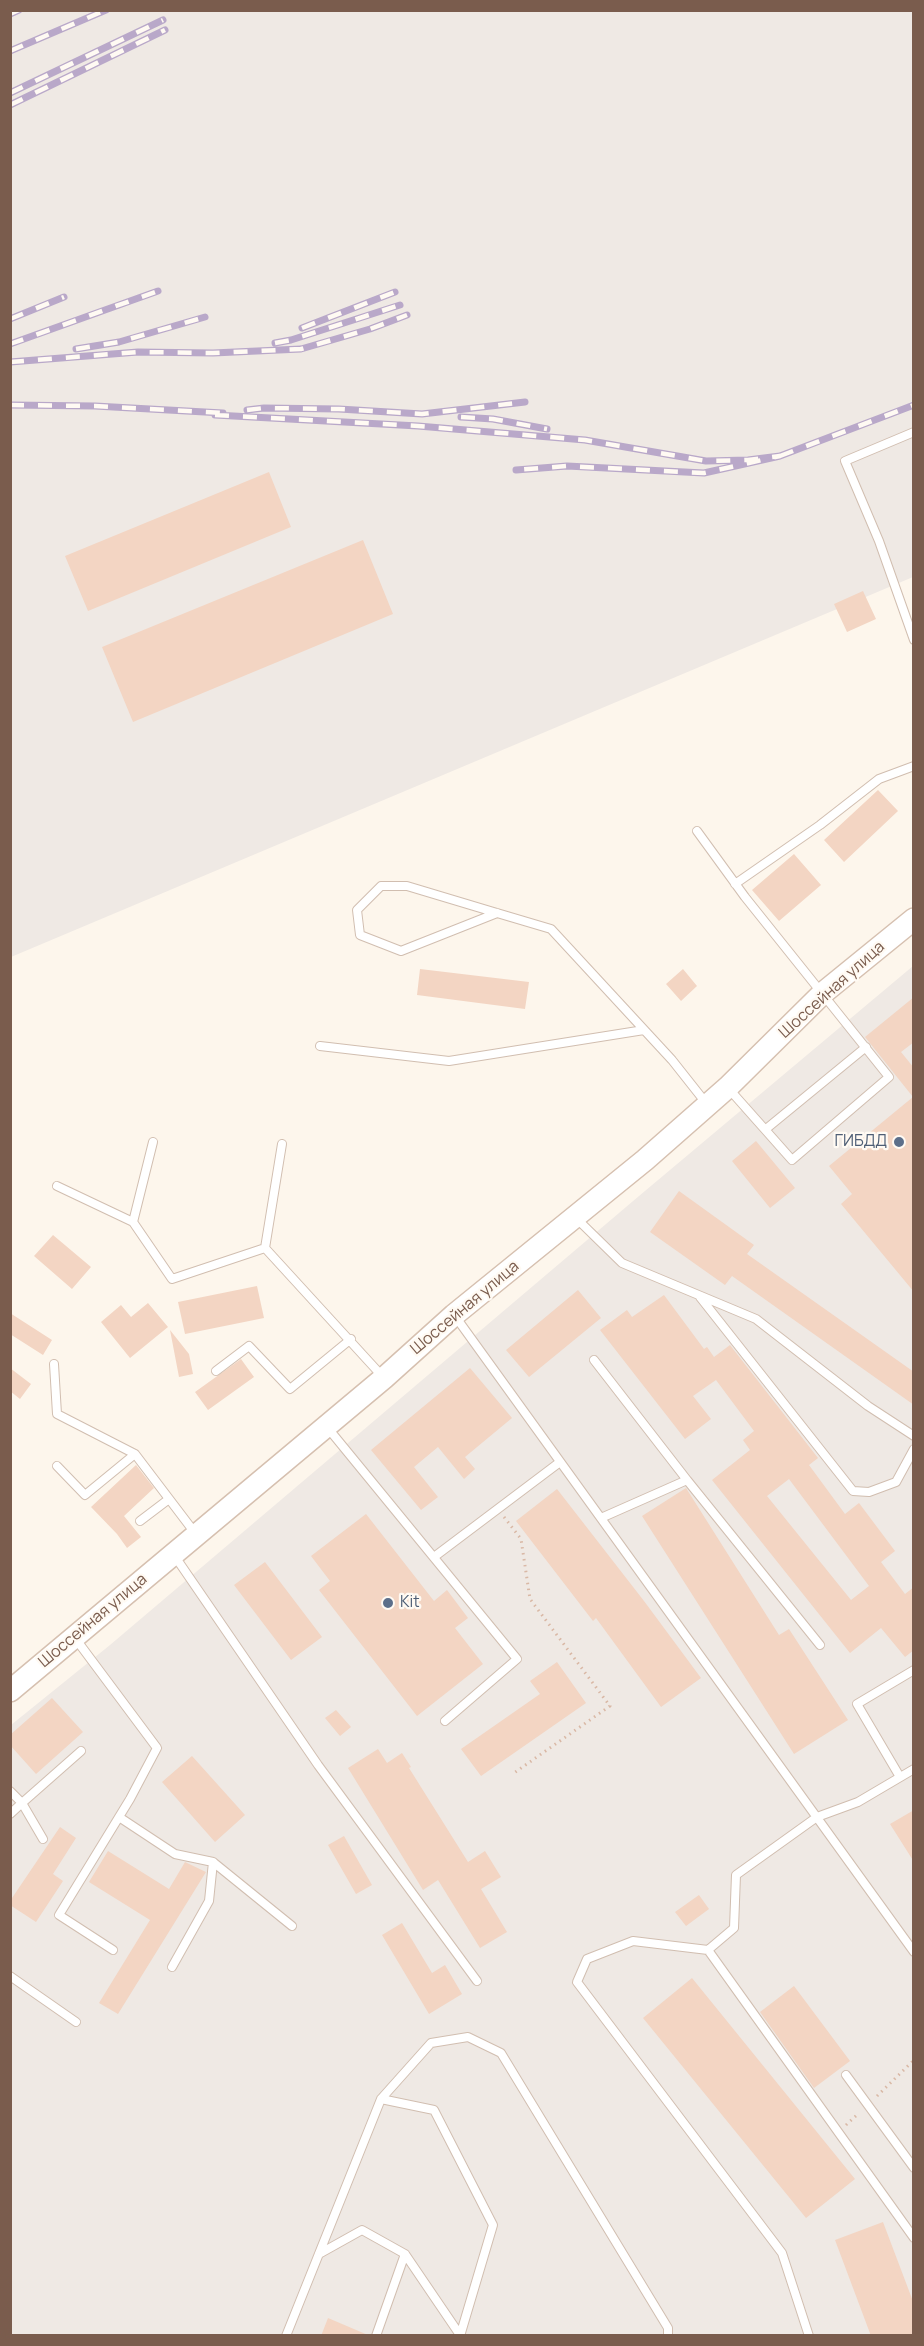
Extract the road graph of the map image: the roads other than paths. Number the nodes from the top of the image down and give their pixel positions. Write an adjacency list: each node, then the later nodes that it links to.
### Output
1 (914, 432): 2 (lane)
2 (914, 640)
3 (914, 766): 5 (lane)
4 (698, 831): 5 (lane)
5 (735, 884): 8 (lane)
6 (497, 913): 6 (lane); 9 (lane)
7 (914, 919): 8 (main road, Шоссейная улица)
8 (823, 993): 11 (lane); 12 (main road, Шоссейная улица)
9 (644, 1030): 10 (lane); 13 (lane)
10 (320, 1046)
11 (866, 1047): 14 (lane); 14 (lane)
12 (728, 1087): 13 (main road, Шоссейная улица); 14 (lane)
13 (707, 1105): 18 (main road, Шоссейная улица)
14 (766, 1129)
15 (153, 1142): 19 (lane)
16 (282, 1144): 20 (lane)
17 (57, 1186): 19 (lane)
18 (576, 1218): 21 (lane); 22 (main road, Шоссейная улица)
19 (133, 1222): 20 (lane)
20 (265, 1248): 23 (lane)
21 (700, 1295): 29 (lane); 30 (lane)
22 (454, 1315): 27 (main road, Шоссейная улица); 32 (lane)
23 (351, 1340): 26 (lane); 27 (lane)
24 (594, 1360): 34 (lane)
25 (54, 1364): 31 (lane)
26 (216, 1371)
27 (384, 1378): 28 (main road, Шоссейная улица)
28 (326, 1426): 38 (main road, Шоссейная улица); 40 (lane)
29 (914, 1436)
30 (914, 1449)
31 (135, 1454): 33 (lane); 35 (lane)
32 (560, 1462): 36 (lane); 40 (lane)
33 (57, 1466)
34 (687, 1479): 36 (lane); 42 (lane)
35 (169, 1499): 37 (lane); 38 (lane)
36 (601, 1518): 53 (lane)
37 (140, 1521)
38 (196, 1534): 39 (main road, Шоссейная улица)
39 (173, 1553): 41 (main road, Шоссейная улица); 62 (lane)
40 (434, 1557): 45 (lane)
41 (74, 1637): 44 (main road, Шоссейная улица); 52 (lane)
42 (820, 1645)
43 (914, 1670): 48 (lane)
44 (11, 1690)
45 (445, 1721)
46 (81, 1751): 50 (lane)
47 (914, 1769): 48 (lane)
48 (900, 1777): 53 (lane)
49 (10, 1791): 50 (lane)
50 (22, 1803): 51 (lane); 54 (lane)
51 (10, 1814)
52 (119, 1817): 55 (lane); 57 (lane)
53 (816, 1817): 58 (lane); 59 (lane)
54 (43, 1839)
55 (213, 1862): 56 (lane); 60 (lane)
56 (292, 1926)
57 (113, 1950)
58 (708, 1950): 67 (lane); 73 (lane)
59 (914, 1952)
60 (172, 1967)
61 (10, 1976): 63 (lane)
62 (477, 1981)
63 (76, 2022)
64 (846, 2075): 66 (lane)
65 (381, 2099): 68 (lane); 69 (lane); 72 (lane)
66 (914, 2168)
67 (914, 2238)
68 (318, 2254): 69 (lane); 70 (lane)
69 (405, 2254): 71 (lane)
70 (286, 2336)
71 (376, 2336)
72 (668, 2336)
73 (809, 2336)

